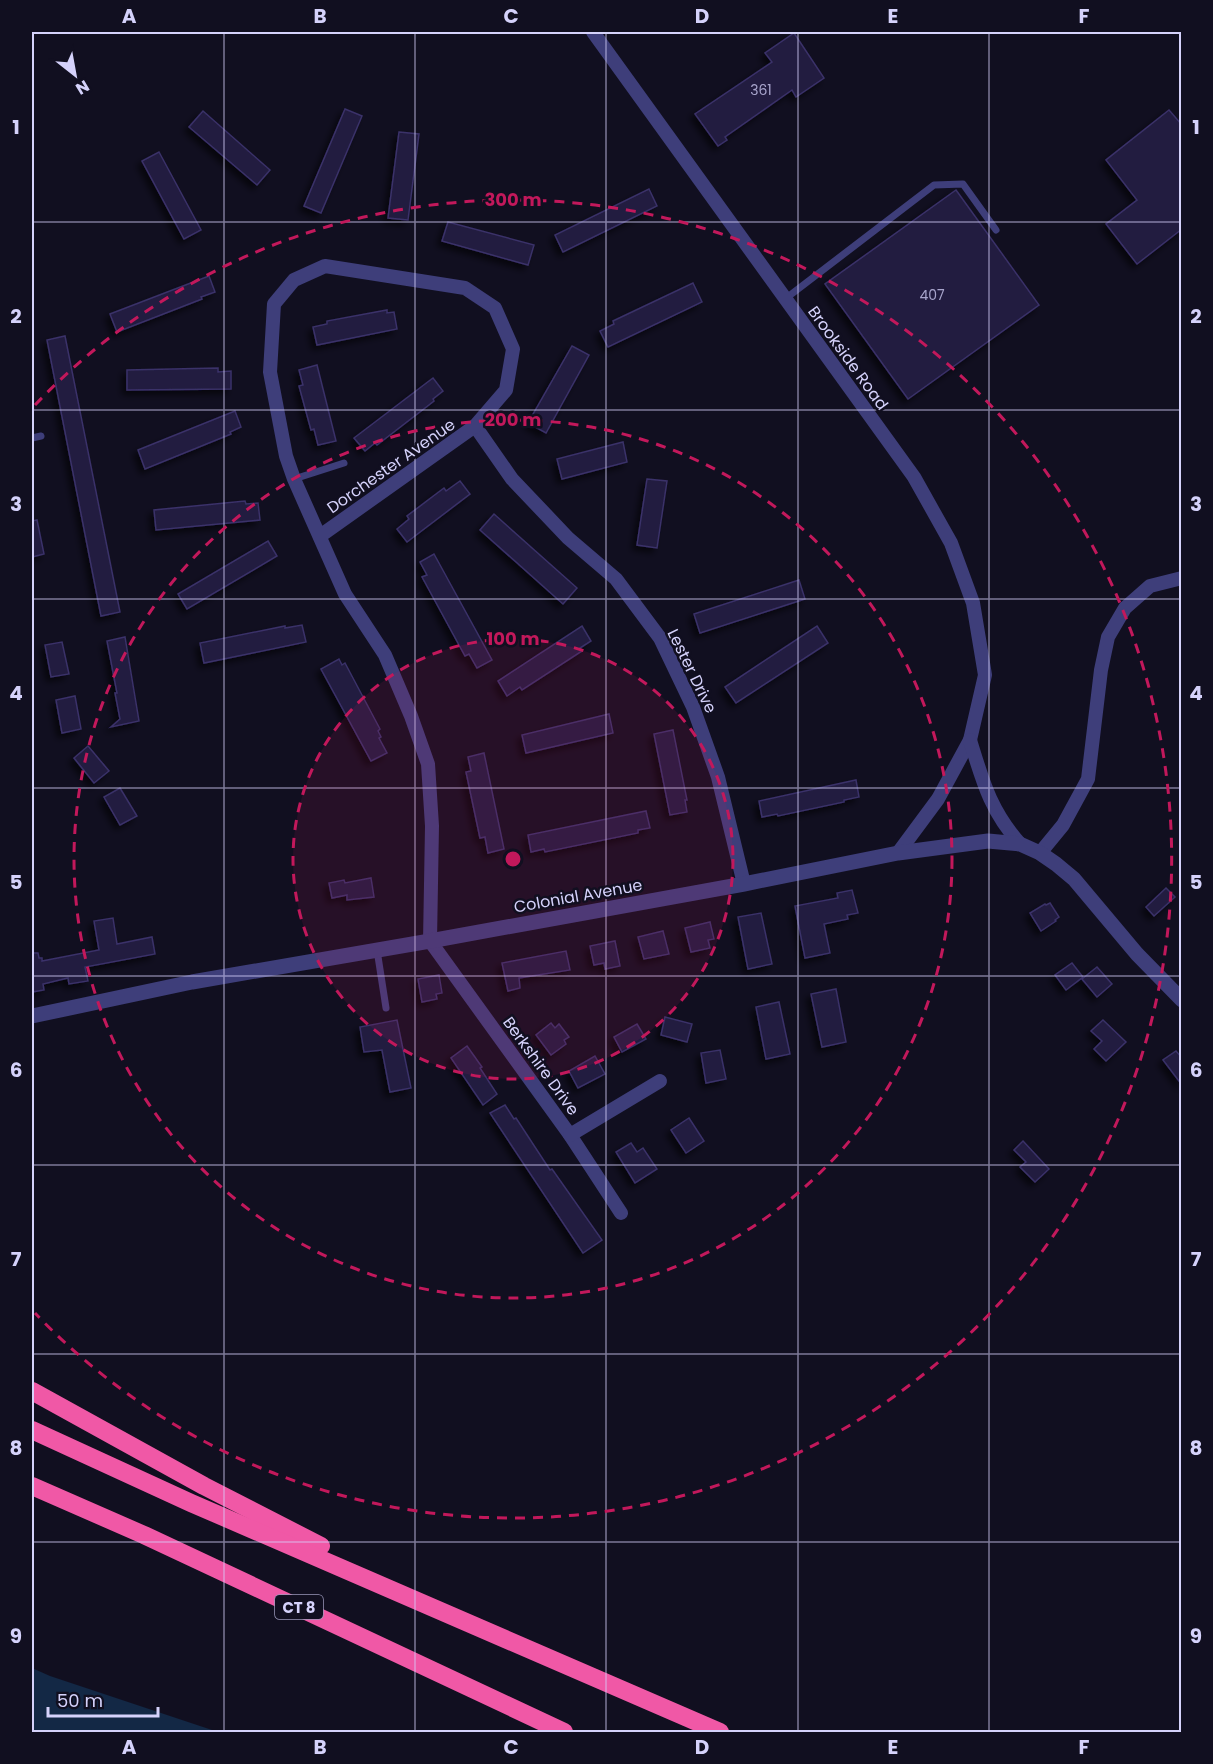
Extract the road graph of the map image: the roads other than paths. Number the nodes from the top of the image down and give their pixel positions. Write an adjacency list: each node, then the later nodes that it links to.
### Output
1 (593, 32): 3 (street, Brookside Road)
2 (996, 230): 3 (lane)
3 (785, 299): 11 (street, Brookside Road)
4 (475, 426): 8 (street, Dorchester Avenue); 9 (street, Dorchester Avenue); 15 (street, Lester Drive)
5 (41, 436): 6 (lane)
6 (32, 438)
7 (344, 463): 8 (lane)
8 (294, 479): 9 (street, Dorchester Avenue)
9 (320, 536): 16 (street, Dorchester Avenue)
10 (1182, 578): 14 (street)
11 (970, 740): 12 (street); 13 (street, Brookside Road)
12 (1020, 844): 13 (street, Colonial Avenue); 14 (street, Colonial Avenue)
13 (898, 853): 15 (street, Colonial Avenue)
14 (1040, 853): 18 (street, Colonial Avenue)
15 (744, 884): 16 (street, Colonial Avenue)
16 (430, 941): 17 (street, Colonial Avenue); 22 (street, Berkshire Drive)
17 (377, 950): 19 (lane); 20 (street, Colonial Avenue)
18 (1182, 1000)
19 (386, 1008)
20 (32, 1016)
21 (660, 1081): 22 (street)
22 (570, 1135): 23 (street, Berkshire Drive)
23 (621, 1214)
24 (32, 1392): 27 (highway)
25 (32, 1430): 27 (highway)
26 (32, 1486): 28 (highway, CT 8)
27 (475, 1624): 29 (highway)
28 (564, 1732)
29 (720, 1732)

